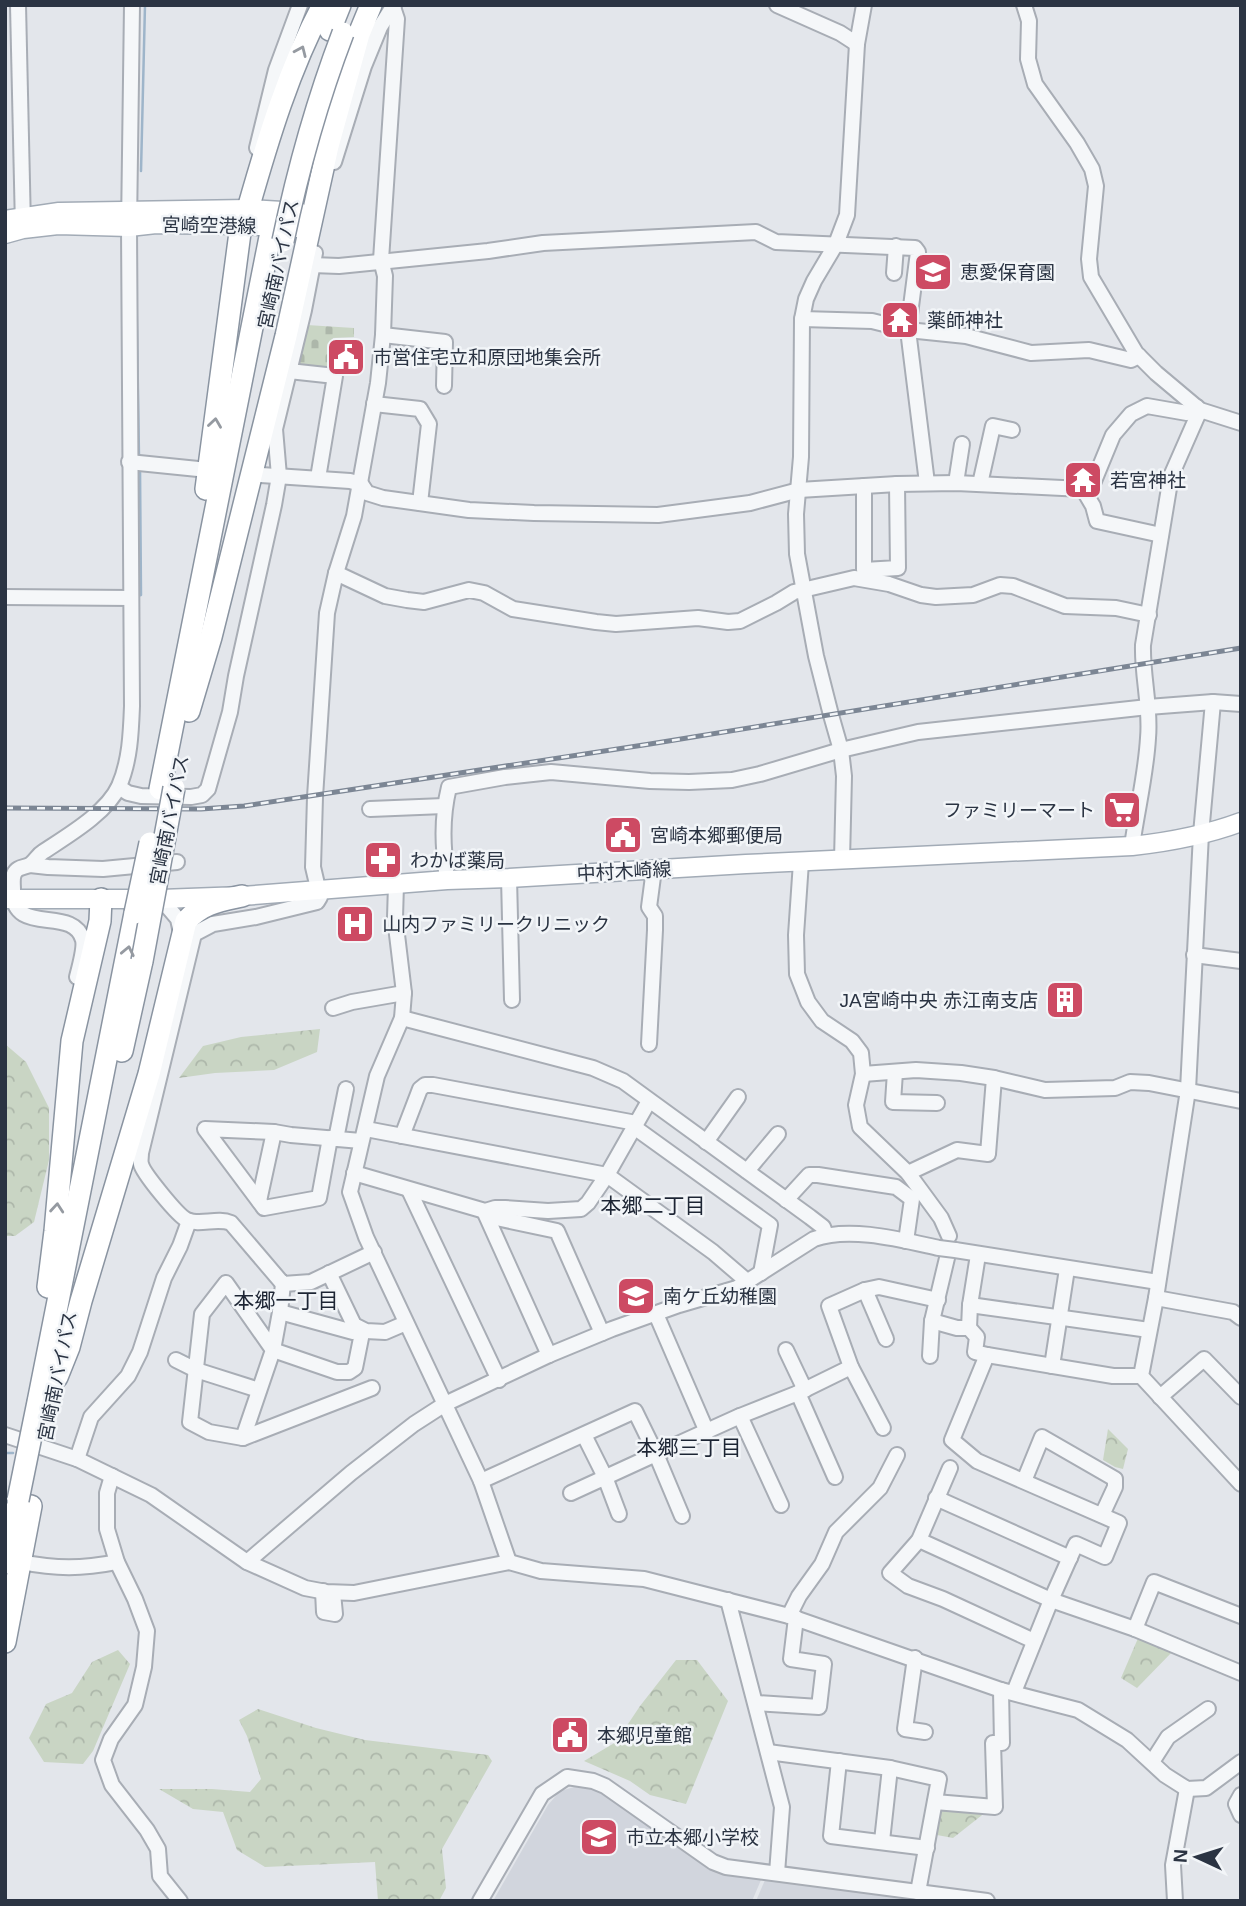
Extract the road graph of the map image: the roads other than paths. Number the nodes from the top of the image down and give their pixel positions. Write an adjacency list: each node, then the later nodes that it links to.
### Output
1 (18, 5): 17 (street)
2 (132, 5): 15 (street)
3 (300, 5): 14 (street)
4 (323, 5): 14 (highway, one-way to 4)
5 (340, 5): 12 (highway, 宮崎南バイパス)
6 (356, 5): 12 (highway, 宮崎南バイパス)
7 (776, 5): 13 (street)
8 (864, 5): 13 (street)
9 (1024, 5): 27 (street)
10 (394, 6): 11 (street); 21 (street)
11 (373, 19): 16 (highway); 22 (street)
12 (336, 32): 18 (highway, 宮崎南バイパス, bridge)
13 (857, 44): 19 (street)
14 (244, 217): 15 (main road, 宮崎空港線); 16 (main road, 宮崎空港線); 56 (highway, one-way to 14)
15 (129, 219): 17 (main road, 宮崎空港線); 35 (street)
16 (312, 223): 60 (highway)
17 (14, 225)
18 (276, 239): 56 (highway, 宮崎南バイパス); 60 (highway, 宮崎南バイパス)
19 (836, 244): 20 (street); 21 (street); 24 (street)
20 (896, 246): 23 (street); 25 (street)
21 (381, 260): 22 (street); 26 (street)
22 (312, 265): 28 (street)
23 (894, 273)
24 (802, 319): 25 (street); 47 (street)
25 (908, 330): 27 (street); 40 (street)
26 (383, 335): 29 (street); 30 (street)
27 (1139, 356): 31 (street)
28 (289, 371): 38 (street); 39 (street)
29 (444, 386)
30 (374, 404): 42 (street); 48 (street)
31 (1198, 409): 32 (street); 46 (street); 49 (street)
32 (1241, 423)
33 (1013, 430): 44 (street)
34 (961, 444): 41 (street)
35 (129, 462): 36 (street); 54 (street)
36 (198, 469)
37 (261, 475): 38 (street)
38 (279, 476): 39 (street); 62 (street)
39 (318, 478): 42 (street)
40 (927, 483): 41 (street); 43 (street)
41 (956, 483): 44 (street)
42 (361, 484): 48 (street); 50 (street)
43 (897, 484): 45 (street); 51 (street)
44 (980, 484): 46 (street)
45 (864, 486): 47 (street); 51 (street)
46 (1083, 489): 49 (street)
47 (799, 490): 48 (street); 52 (street)
48 (420, 503)
49 (1161, 535): 55 (street)
50 (336, 573): 52 (street); 77 (street)
51 (864, 575): 52 (street); 55 (street)
52 (803, 589): 61 (street)
53 (5, 597): 54 (street)
54 (131, 598): 62 (street)
55 (1149, 615): 59 (street)
56 (186, 661): 63 (highway, 宮崎南バイパス)
57 (1213, 702): 58 (street); 59 (street); 67 (street)
58 (1241, 704)
59 (1148, 706): 61 (street); 68 (street)
60 (190, 711): 63 (highway, 宮崎南バイパス)
61 (841, 750): 64 (street); 69 (street)
62 (119, 787): 72 (street)
63 (167, 789): 150 (highway, 宮崎南バイパス, one-way to 63, bridge); 150 (highway, 宮崎南バイパス, bridge)
64 (444, 806): 65 (street); 75 (street)
65 (370, 810)
66 (1241, 822): 67 (main road, 中村木崎線)
67 (1201, 834): 68 (main road, 中村木崎線); 83 (street)
68 (1132, 846): 69 (main road, 中村木崎線)
69 (842, 860): 71 (main road, 中村木崎線)
70 (177, 862): 72 (street)
71 (802, 862): 73 (main road, 中村木崎線); 92 (street)
72 (30, 865): 79 (street)
73 (654, 869): 74 (main road, 中村木崎線); 89 (street)
74 (509, 878): 75 (main road, 中村木崎線); 86 (street)
75 (447, 880): 76 (main road, 中村木崎線)
76 (396, 884): 77 (main road, 中村木崎線); 85 (street)
77 (317, 889): 78 (main road, 中村木崎線); 115 (street)
78 (242, 896): 81 (main road, 中村木崎線); 82 (highway)
79 (9, 899): 80 (main road, 中村木崎線); 90 (street)
80 (100, 899): 81 (main road, 中村木崎線); 150 (highway, one-way to 80)
81 (161, 899): 82 (street)
82 (182, 934): 150 (highway)
83 (1194, 955): 84 (street); 95 (street)
84 (1241, 961)
85 (404, 993): 87 (street); 88 (street)
86 (512, 1000)
87 (334, 1008)
88 (402, 1017): 97 (street); 103 (street)
89 (649, 1044)
90 (64, 1050)
91 (895, 1072): 92 (street); 93 (street); 99 (street)
92 (863, 1074): 109 (street)
93 (994, 1078): 95 (street); 109 (street)
94 (346, 1090): 105 (street)
95 (1188, 1090): 98 (street); 128 (street)
96 (738, 1097): 106 (street)
97 (649, 1101): 100 (street); 106 (street)
98 (1241, 1101)
99 (937, 1104)
100 (635, 1125): 104 (street); 110 (street); 124 (street)
101 (274, 1132): 105 (street); 113 (street); 113 (street)
102 (778, 1134): 107 (street)
103 (364, 1135): 104 (street); 105 (street); 108 (street)
104 (402, 1136): 110 (street)
105 (333, 1138): 113 (street)
106 (706, 1142): 107 (street)
107 (747, 1171): 112 (street)
108 (354, 1173): 111 (street); 119 (street)
109 (908, 1173): 117 (street)
110 (607, 1175): 114 (street); 125 (street)
111 (409, 1190): 114 (street); 152 (street)
112 (786, 1200): 116 (street); 118 (street)
113 (259, 1201)
114 (486, 1214): 139 (street); 143 (street)
115 (189, 1221): 126 (street); 167 (street)
116 (826, 1235): 118 (street); 124 (street)
117 (949, 1236)
118 (906, 1241): 120 (street)
119 (374, 1252): 123 (street); 136 (street)
120 (947, 1252): 121 (street); 129 (street)
121 (978, 1255): 122 (street); 130 (street)
122 (1067, 1269): 128 (street); 133 (street)
123 (329, 1273): 126 (street); 136 (street)
124 (761, 1273): 125 (street)
125 (748, 1282): 132 (street)
126 (283, 1284): 131 (street)
127 (865, 1290): 129 (street); 140 (street); 148 (street)
128 (1157, 1290): 134 (street); 138 (street)
129 (938, 1300): 135 (street)
130 (970, 1305): 133 (street); 137 (street)
131 (280, 1312): 141 (street); 141 (street)
132 (656, 1314): 139 (street); 161 (street)
133 (1060, 1318): 138 (street); 147 (street)
134 (1241, 1318)
135 (932, 1321): 137 (street); 144 (street)
136 (406, 1323): 158 (street)
137 (969, 1328): 145 (street)
138 (1149, 1330): 151 (street)
139 (602, 1333): 143 (street)
140 (886, 1339)
141 (273, 1350): 149 (street); 154 (street)
142 (786, 1350): 155 (street)
143 (550, 1355): 152 (street)
144 (930, 1356)
145 (988, 1356): 147 (street); 172 (street)
146 (176, 1360): 149 (street)
147 (1052, 1366): 151 (street)
148 (851, 1367): 155 (street); 160 (street)
149 (196, 1370): 154 (street); 164 (street)
150 (50, 1375): 183 (highway, 宮崎南バイパス, bridge)
151 (1141, 1376): 156 (street)
152 (499, 1380): 158 (street)
153 (372, 1388): 164 (street)
154 (259, 1390): 164 (street)
155 (802, 1391): 159 (street); 171 (street)
156 (1160, 1397): 157 (street); 174 (street)
157 (1241, 1397)
158 (445, 1404): 173 (street); 185 (street)
159 (740, 1416): 161 (street); 177 (street)
160 (883, 1428)
161 (706, 1432): 165 (street)
162 (5, 1435): 167 (street)
163 (584, 1435): 165 (street); 170 (street); 173 (street)
164 (243, 1438)
165 (656, 1454): 170 (street); 180 (street)
166 (897, 1455): 190 (street)
167 (77, 1459): 169 (street)
168 (950, 1468): 176 (street)
169 (112, 1476): 184 (street); 185 (street)
170 (605, 1477): 175 (street); 178 (street)
171 (835, 1477)
172 (1024, 1480): 179 (street); 179 (street)
173 (481, 1481): 186 (street)
174 (1241, 1484)
175 (571, 1493)
176 (936, 1498): 181 (street); 182 (street)
177 (781, 1505)
178 (619, 1514)
179 (1102, 1515): 182 (street)
180 (682, 1517)
181 (919, 1540): 188 (street); 192 (street)
182 (1070, 1558): 188 (street)
183 (10, 1559): 184 (street); 193 (highway, 宮崎南バイパス)
184 (117, 1562): 213 (street)
185 (247, 1562): 186 (street)
186 (509, 1562): 187 (street)
187 (728, 1600): 190 (street); 197 (street)
188 (1051, 1600): 191 (street); 192 (street)
189 (1241, 1616): 191 (street)
190 (792, 1617): 194 (street); 197 (street)
191 (1135, 1629): 195 (street)
192 (1034, 1641): 196 (street)
193 (5, 1642)
194 (915, 1658): 196 (street); 199 (street)
195 (1241, 1672)
196 (1007, 1691): 202 (street); 207 (street)
197 (755, 1703): 200 (street)
198 (1208, 1709): 202 (street)
199 (925, 1732)
200 (768, 1752): 201 (street); 211 (street)
201 (839, 1761): 204 (street); 209 (street)
202 (1152, 1762): 205 (street)
203 (1241, 1762): 205 (street)
204 (890, 1768): 207 (street); 209 (street)
205 (1187, 1789): 216 (street)
206 (1241, 1795): 208 (street)
207 (935, 1802): 210 (street)
208 (1241, 1815)
209 (882, 1841): 210 (street)
210 (927, 1848): 212 (street)
211 (777, 1873): 212 (street); 214 (street)
212 (918, 1892): 215 (street)
213 (180, 1901)
214 (480, 1901)
215 (987, 1901)
216 (1175, 1901)

